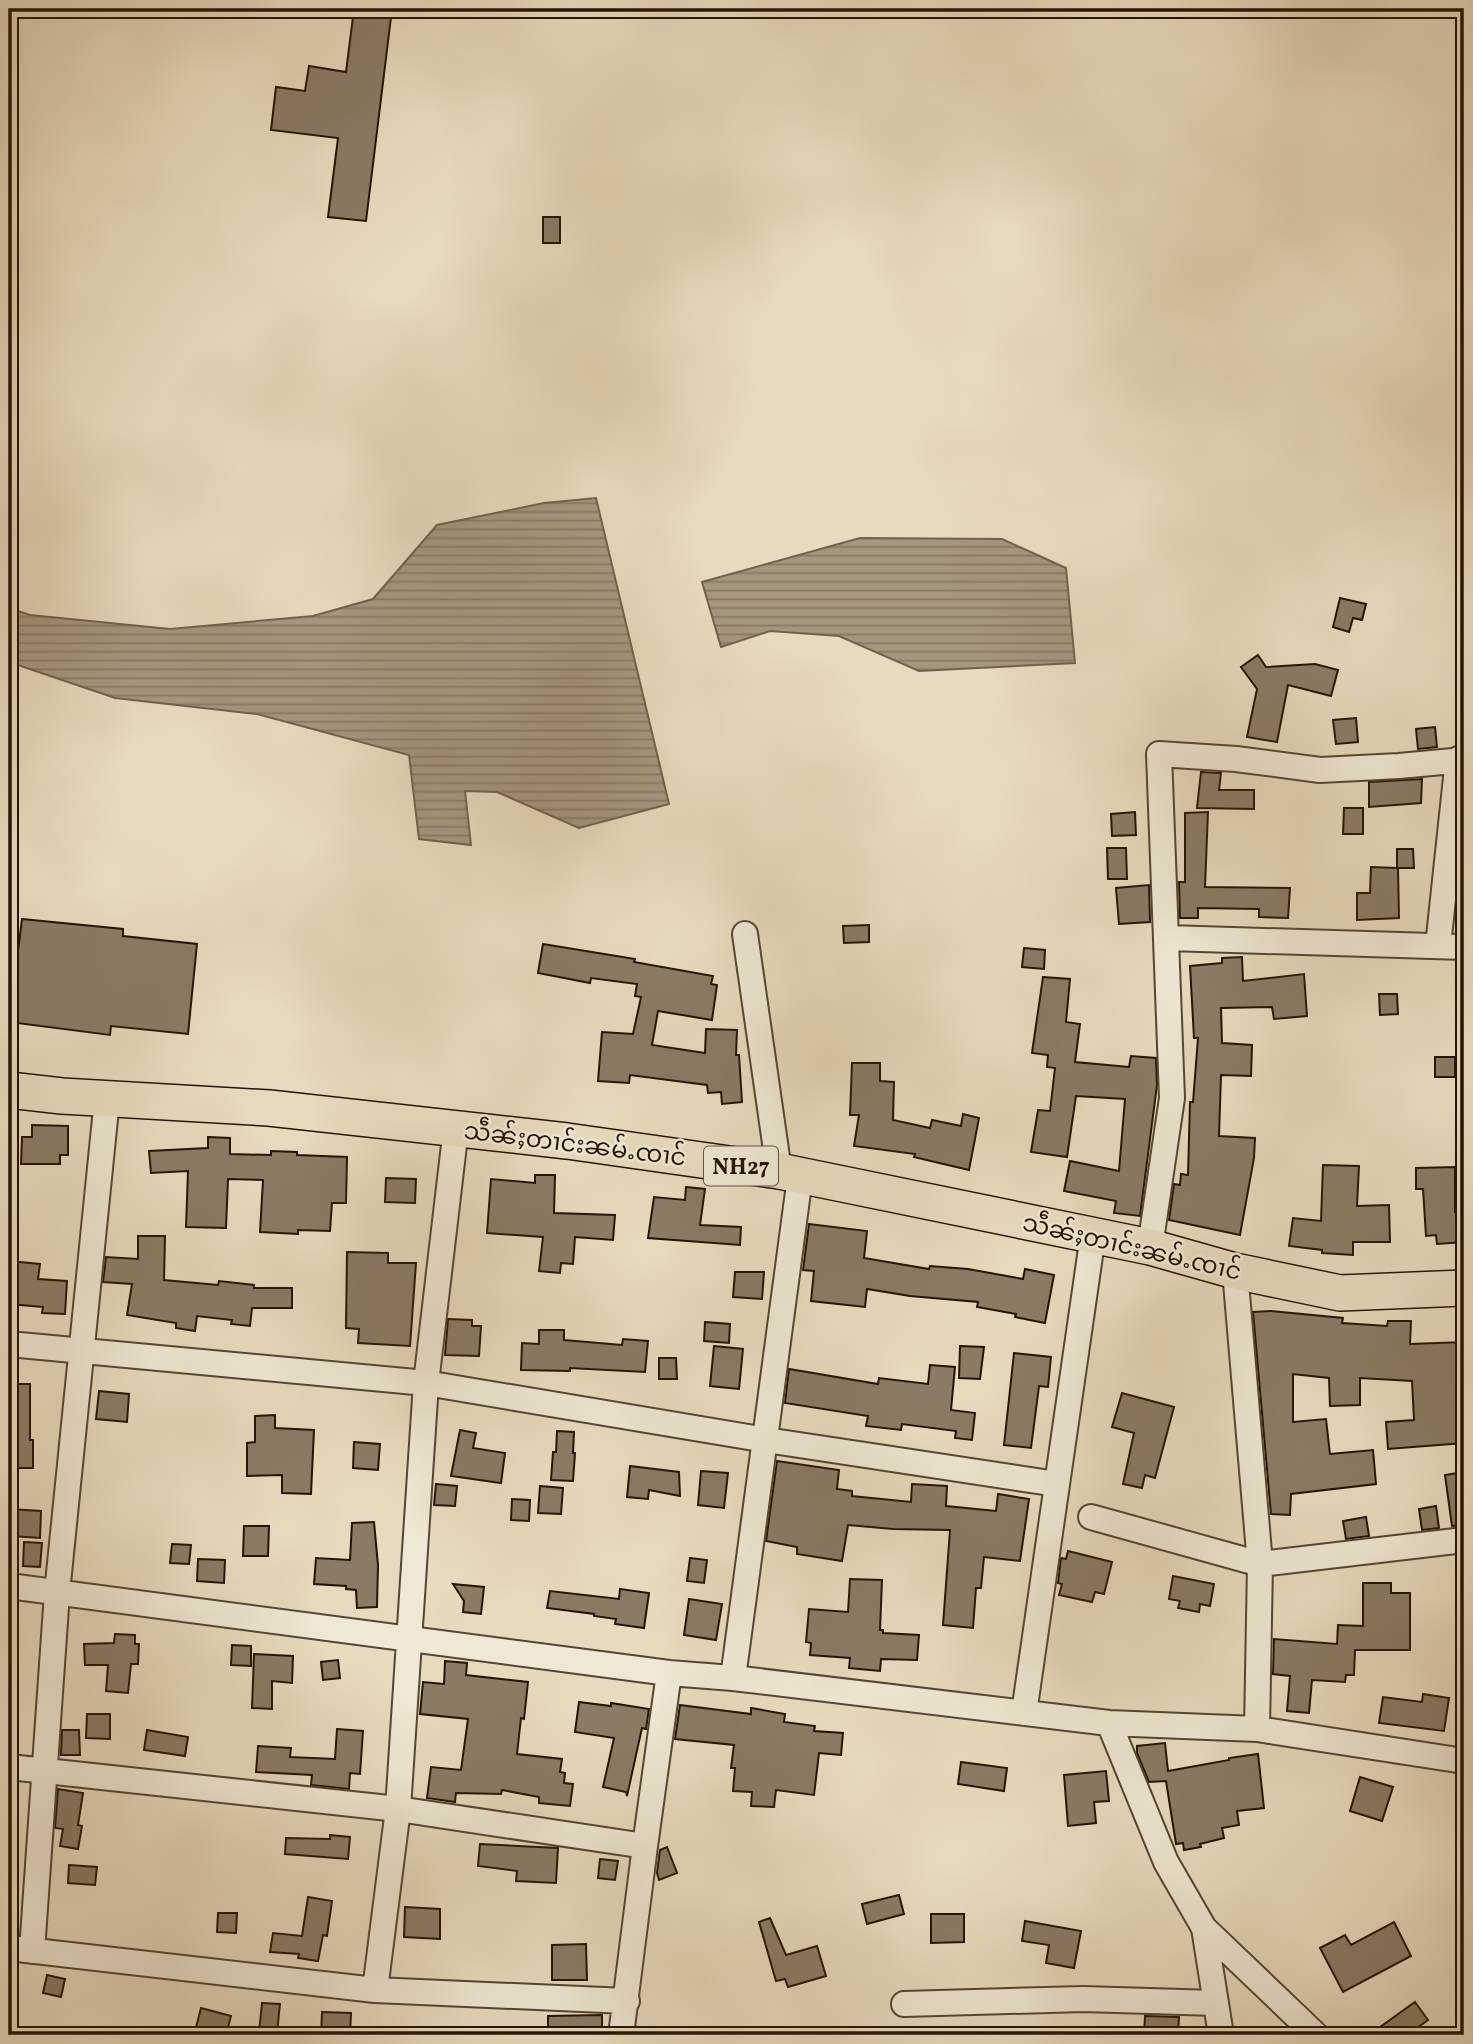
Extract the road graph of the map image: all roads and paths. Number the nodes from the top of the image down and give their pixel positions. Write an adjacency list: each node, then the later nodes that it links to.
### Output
1 (1461, 760): 3 (street); 4 (street)
2 (745, 934): 9 (street)
3 (1168, 938): 4 (street); 11 (street)
4 (1438, 946): 5 (street)
5 (1464, 947)
6 (9, 1090): 7 (highway, သဵၼ်ႈတၢင်းၼမ်ႉၸၢင် / NH27)
7 (107, 1099): 8 (highway, သဵၼ်ႈတၢင်းၼမ်ႉၸၢင် / NH27); 15 (street)
8 (456, 1128): 9 (highway, သဵၼ်ႈတၢင်းၼမ်ႉၸၢင် / NH27); 16 (street)
9 (790, 1174): 10 (highway, သဵၼ်ႈတၢင်းၼမ်ႉၸၢင် / NH27); 17 (street)
10 (1093, 1235): 11 (highway, သဵၼ်ႈတၢင်းၼမ်ႉၸၢင် / NH27); 18 (street)
11 (1150, 1247): 12 (highway, သဵၼ်ႈတၢင်းၼမ်ႉၸၢင် / NH27)
12 (1235, 1271): 13 (highway, သဵၼ်ႈတၢင်းၼမ်ႉၸၢင် / NH27); 21 (street)
13 (1464, 1288)
14 (9, 1344): 15 (street)
15 (83, 1353): 16 (street); 23 (street)
16 (426, 1382): 17 (street); 24 (street)
17 (766, 1440): 18 (street); 26 (street)
18 (1057, 1484): 27 (street)
19 (1091, 1517): 21 (street)
20 (1464, 1540): 21 (street)
21 (1259, 1564): 29 (street)
22 (9, 1586): 23 (street)
23 (57, 1592): 24 (street); 32 (street)
24 (407, 1638): 25 (street); 33 (street)
25 (669, 1673): 26 (street); 34 (street)
26 (733, 1678): 27 (street)
27 (1024, 1713): 28 (street)
28 (1110, 1723): 29 (street); 35 (street)
29 (1257, 1729): 30 (street)
30 (1464, 1761)
31 (9, 1767): 32 (street)
32 (46, 1769): 33 (street); 36 (street)
33 (398, 1809): 34 (street); 37 (street)
34 (645, 1846): 38 (street)
35 (1204, 1928): 39 (street); 43 (street)
36 (20, 1949): 37 (street)
37 (375, 1990): 38 (street)
38 (627, 2001): 41 (street)
39 (1216, 2003): 40 (street); 42 (street)
40 (904, 2004)
41 (621, 2035)
42 (1222, 2035)
43 (1316, 2035)

